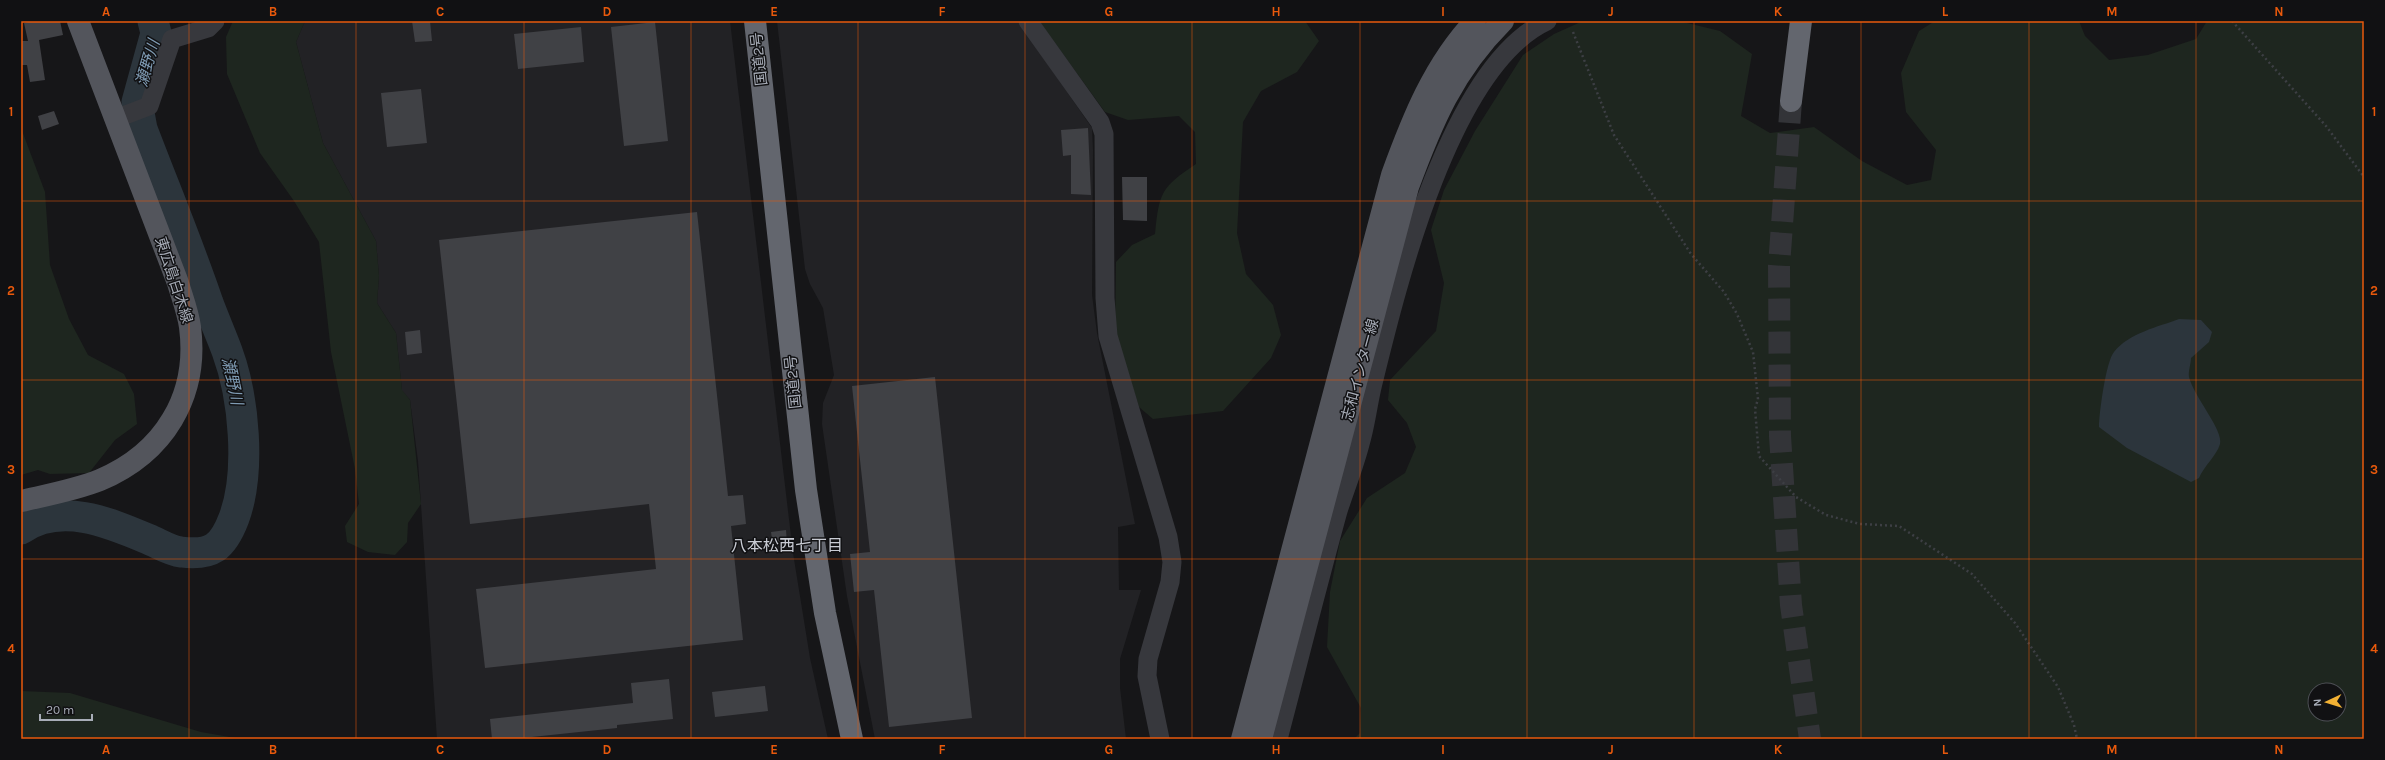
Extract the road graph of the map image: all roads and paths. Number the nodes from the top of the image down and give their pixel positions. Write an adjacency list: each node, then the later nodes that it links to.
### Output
1 (78, 21): 12 (main road, 東広島白木線)
2 (216, 21): 12 (street)
3 (755, 21): 15 (highway, 国道2号)
4 (1028, 21): 16 (street)
5 (1475, 21): 17 (main road, 志和インター線)
6 (1503, 21): 18 (main road, 志和インター線)
7 (1547, 21): 19 (street)
8 (1801, 21): 11 (highway)
9 (2232, 21): 13 (path)
10 (1573, 32): 20 (path)
11 (1791, 101)
12 (115, 119): 14 (main road, 東広島白木線)
13 (2364, 177)
14 (21, 501)
15 (852, 739)
16 (1160, 739)
17 (1242, 739)
18 (1261, 739)
19 (1278, 739)
20 (2077, 739)

